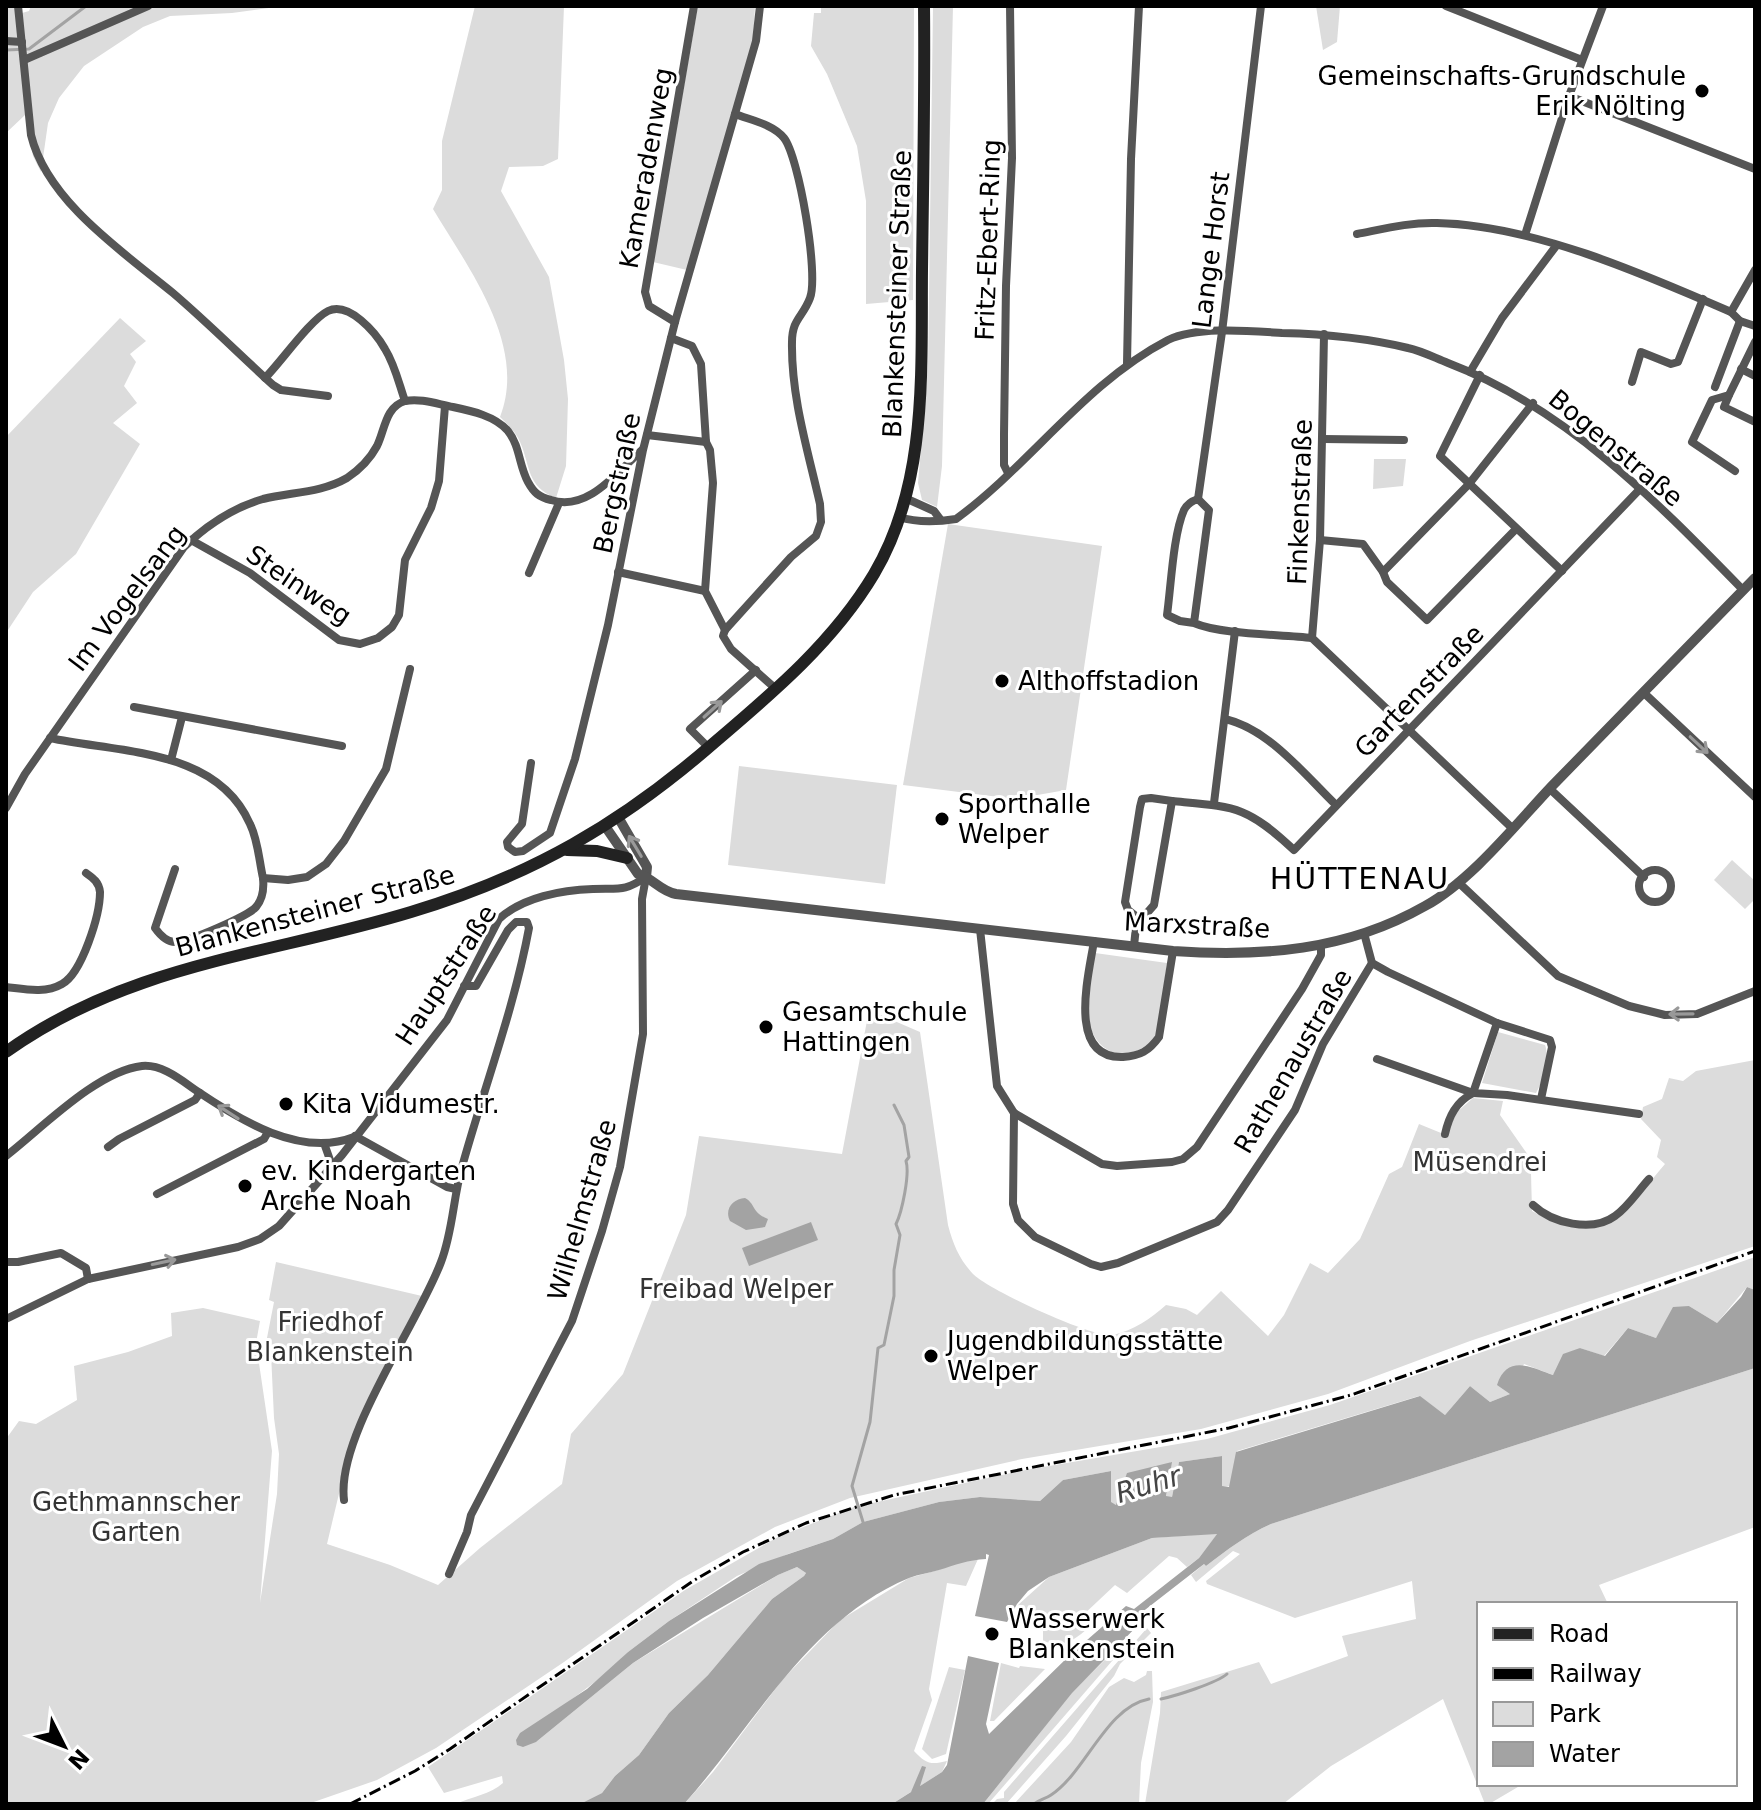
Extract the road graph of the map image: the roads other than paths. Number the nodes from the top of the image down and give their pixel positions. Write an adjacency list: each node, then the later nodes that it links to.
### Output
1 (18, 6): 12 (street)
2 (148, 6): 12 (street)
3 (694, 6): 24 (street, Kameradenweg)
4 (760, 6): 15 (street, Bergstraße)
5 (924, 6): 53 (main road, Blankensteiner Straße)
6 (1010, 6): 50 (street, Fritz-Ebert-Ring)
7 (1139, 6): 30 (street)
8 (1261, 6): 26 (street, Lange Horst)
9 (1446, 6): 13 (street)
10 (1603, 6): 13 (street)
11 (6, 41): 12 (street)
12 (23, 50): 35 (street)
13 (1582, 60): 14 (street)
14 (1569, 96): 16 (street); 18 (street)
15 (735, 114): 24 (street, Bergstraße); 69 (street)
16 (1755, 169)
17 (1357, 234): 18 (street)
18 (1525, 235): 19 (street)
19 (1556, 246): 21 (street); 32 (street)
20 (1755, 270): 22 (street)
21 (1703, 299): 22 (street); 36 (street)
22 (1731, 312): 23 (street)
23 (1740, 321): 25 (street); 37 (street)
24 (675, 322): 28 (street, Bergstraße)
25 (1755, 326)
26 (1222, 332): 27 (street, Bogenstraße); 30 (street, Bogenstraße); 54 (street, Lange Horst)
27 (1324, 334): 32 (street, Bogenstraße); 45 (street, Finkenstraße)
28 (671, 338): 44 (street, Bergstraße); 47 (street)
29 (1755, 342): 31 (street)
30 (1127, 364): 50 (street, Bogenstraße)
31 (1741, 369): 34 (street); 38 (street)
32 (1470, 372): 33 (street, Bogenstraße)
33 (1480, 375): 41 (street, Bogenstraße); 51 (street)
34 (1755, 376)
35 (265, 378): 39 (street); 40 (street)
36 (1632, 382)
37 (1715, 387)
38 (1729, 395): 43 (street); 49 (street)
39 (328, 396)
40 (405, 401): 42 (street); 59 (street, Im Vogelsang)
41 (1533, 403): 51 (street); 52 (street, Bogenstraße)
42 (445, 406): 55 (street); 59 (street, Steinweg)
43 (1755, 422)
44 (647, 435): 47 (street); 48 (street, Bergstraße)
45 (1323, 439): 46 (street); 60 (street, Finkenstraße)
46 (1404, 440)
47 (706, 442): 67 (street)
48 (643, 450): 55 (street); 62 (street, Bergstraße)
49 (1735, 471)
50 (1008, 473): 57 (street, Bogenstraße)
51 (1469, 484): 58 (street); 63 (street)
52 (1639, 490): 61 (street, Gartenstraße); 66 (street, Bogenstraße)
53 (905, 498): 56 (main road, Blankensteiner Straße); 57 (street)
54 (1198, 499): 68 (street, Lange Horst); 68 (street, Lange Horst)
55 (559, 503): 64 (street)
56 (899, 517): 57 (street, Bogenstraße); 74 (main road, Blankensteiner Straße)
57 (940, 519)
58 (1516, 529): 61 (street); 63 (street)
59 (191, 540): 80 (street, Im Vogelsang)
60 (1320, 540): 63 (street); 71 (street, Finkenstraße)
61 (1562, 571): 79 (street, Gartenstraße)
62 (618, 572): 67 (street); 84 (street, Bergstraße)
63 (1383, 572)
64 (529, 573)
65 (1755, 578): 66 (street, Marxstraße)
66 (1743, 590): 75 (street, Marxstraße)
67 (705, 591): 69 (street)
68 (1194, 623): 70 (street, Lange Horst)
69 (725, 630): 73 (street)
70 (1235, 631): 71 (street, Lange Horst); 78 (street)
71 (1312, 638): 79 (street)
72 (410, 669): 100 (street)
73 (756, 670): 74 (street); 82 (street, one-way to 73)
74 (776, 689): 82 (main road, Blankensteiner Straße)
75 (1644, 693): 85 (street, Marxstraße); 86 (street, one-way to 86)
76 (134, 707): 77 (street)
77 (182, 717): 81 (street); 83 (street)
78 (1225, 719): 88 (street); 89 (street)
79 (1409, 731): 89 (street, Gartenstraße); 93 (street)
80 (50, 738): 83 (street); 90 (street, Im Vogelsang)
81 (342, 746)
82 (709, 748): 91 (main road, Blankensteiner Straße)
83 (171, 760): 100 (street)
84 (531, 763)
85 (1550, 789): 93 (street, Marxstraße); 99 (street)
86 (1755, 797)
87 (1172, 801): 88 (street); 102 (street); 102 (street)
88 (1214, 803): 89 (street, Gartenstraße)
89 (1336, 805)
90 (6, 808)
91 (618, 817): 92 (main road, Blankensteiner Straße); 98 (street, one-way to 91)
92 (605, 826): 94 (main road, Blankensteiner Straße); 95 (street, Marxstraße)
93 (1512, 828): 101 (street, Marxstraße)
94 (567, 850): 95 (main road); 114 (main road, Blankensteiner Straße)
95 (627, 858): 98 (street, Marxstraße)
96 (175, 869): 100 (street)
97 (86, 873): 111 (street)
98 (646, 877): 103 (street, Marxstraße); 110 (street, Hauptstraße); 136 (street, Wilhelmstraße)
99 (1644, 877): 99 (street)
100 (263, 878)
101 (1458, 882): 104 (street, Marxstraße); 112 (street, one-way to 101)
102 (1137, 917): 107 (street)
103 (980, 929): 105 (street, Marxstraße); 119 (street)
104 (1364, 933): 106 (street, Marxstraße); 109 (street)
105 (1094, 941): 107 (street, Marxstraße); 108 (street)
106 (1321, 945): 108 (street, Marxstraße); 119 (street)
107 (1134, 946): 108 (street, Marxstraße)
108 (1173, 951)
109 (1372, 963): 113 (street); 119 (street, Rathenaustraße)
110 (464, 986): 123 (street, Hauptstraße); 129 (street)
111 (6, 987)
112 (1755, 991)
113 (1497, 1023): 117 (street); 118 (street)
114 (6, 1052)
115 (1377, 1059): 117 (street)
116 (200, 1093): 121 (street, one-way to 116); 125 (street); 126 (street)
117 (1473, 1093): 118 (street); 122 (street)
118 (1541, 1099): 120 (street)
119 (1014, 1113)
120 (1639, 1114)
121 (268, 1132): 124 (street); 130 (street)
122 (1445, 1134)
123 (355, 1136): 124 (street); 127 (street, Hauptstraße); 129 (street)
124 (324, 1143): 127 (street)
125 (108, 1147)
126 (6, 1156)
127 (326, 1174): 133 (street, Hauptstraße, one-way to 127)
128 (1649, 1179): 131 (street)
129 (456, 1189): 135 (street)
130 (157, 1194)
131 (1533, 1205)
132 (6, 1262): 133 (street)
133 (88, 1279): 134 (street, Hauptstraße)
134 (6, 1319)
135 (344, 1500)
136 (449, 1574)

